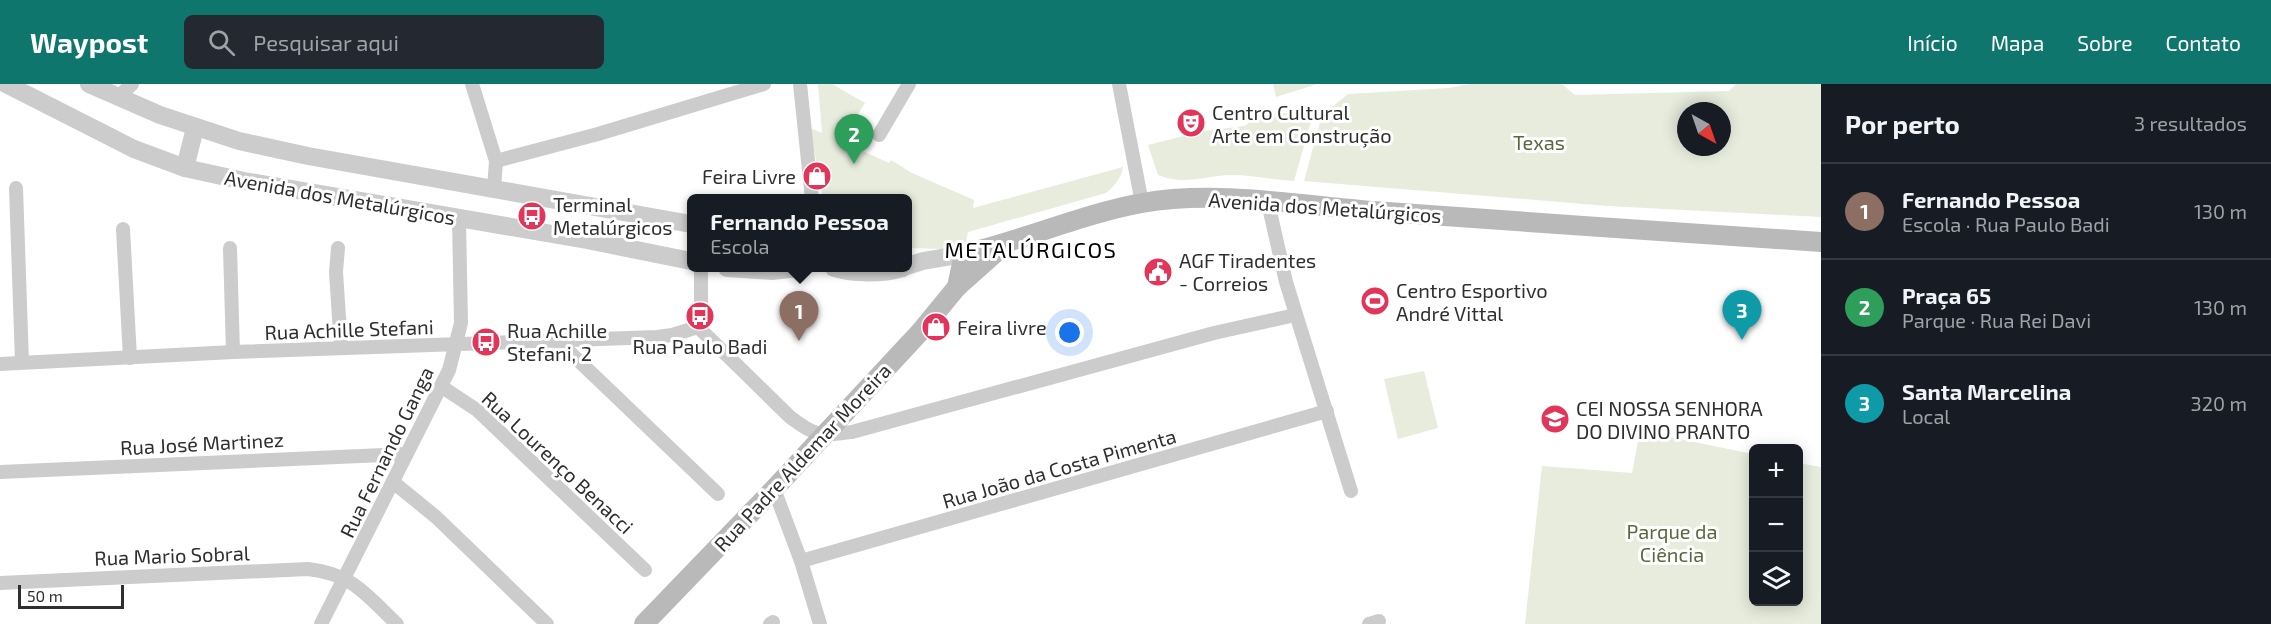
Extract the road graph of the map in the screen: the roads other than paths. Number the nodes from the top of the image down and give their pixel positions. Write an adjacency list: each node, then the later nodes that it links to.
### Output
1 (6, 84): 9 (street, Avenida dos Metalúrgicos)
2 (89, 84): 10 (street, Avenida dos Metalúrgicos)
3 (132, 84): 10 (street)
4 (472, 84): 13 (street)
5 (764, 84): 13 (street)
6 (800, 84): 17 (street)
7 (909, 84): 12 (street)
8 (1119, 84): 19 (street)
9 (34, 91): 14 (street, Avenida dos Metalúrgicos)
10 (118, 97): 11 (street, Avenida dos Metalúrgicos)
11 (195, 128): 14 (street); 16 (street, Avenida dos Metalúrgicos)
12 (879, 135)
13 (495, 160): 16 (street)
14 (185, 168): 20 (street, Avenida dos Metalúrgicos)
15 (16, 188): 39 (street)
16 (494, 189): 21 (street, Avenida dos Metalúrgicos)
17 (812, 194)
18 (1268, 202): 19 (main road, Avenida dos Metalúrgicos); 23 (main road, Avenida dos Metalúrgicos); 32 (street)
19 (1143, 203): 24 (main road, Avenida dos Metalúrgicos)
20 (459, 219): 28 (street, Avenida dos Metalúrgicos); 35 (street, Rua Fernando Ganga)
21 (687, 223)
22 (123, 229): 38 (street)
23 (1821, 242)
24 (1005, 244): 27 (main road, Avenida dos Metalúrgicos); 31 (main road, Rua Padre Aldemar Moreira)
25 (338, 248): 36 (street)
26 (230, 249): 37 (street)
27 (964, 254): 29 (street, Avenida dos Metalúrgicos); 31 (main road, Rua Padre Aldemar Moreira)
28 (687, 260)
29 (912, 263)
30 (701, 272): 33 (street)
31 (957, 287): 43 (main road, Rua Padre Aldemar Moreira)
32 (1295, 315): 42 (street); 43 (street)
33 (698, 327): 34 (street, Rua Achille Stefani); 43 (street)
34 (558, 341): 35 (street, Rua Achille Stefani); 49 (street)
35 (456, 345): 36 (street, Rua Achille Stefani); 41 (street, Rua Fernando Ganga)
36 (341, 348): 37 (street, Rua Achille Stefani)
37 (233, 352): 38 (street, Rua Achille Stefani)
38 (130, 358): 39 (street, Rua Achille Stefani)
39 (22, 362): 40 (street, Rua Achille Stefani)
40 (0, 364)
41 (442, 387): 44 (street, Rua Fernando Ganga); 51 (street, Rua Lourenço Benacci)
42 (1327, 411): 48 (street); 50 (street, Rua João da Costa Pimenta)
43 (822, 436): 47 (main road, Rua Padre Aldemar Moreira)
44 (406, 454): 45 (street, Rua José Martinez); 46 (street, Rua Fernando Ganga)
45 (0, 472)
46 (393, 482): 52 (street, Rua Fernando Ganga); 57 (street)
47 (774, 489): 50 (street); 54 (main road, Rua Padre Aldemar Moreira)
48 (1352, 491)
49 (718, 494)
50 (801, 561): 58 (street)
51 (645, 570)
52 (345, 577): 53 (street, Rua Mario Sobral); 55 (street, Rua Fernando Ganga); 56 (street)
53 (0, 583)
54 (649, 622)
55 (321, 624)
56 (397, 624)
57 (547, 624)
58 (820, 624)

